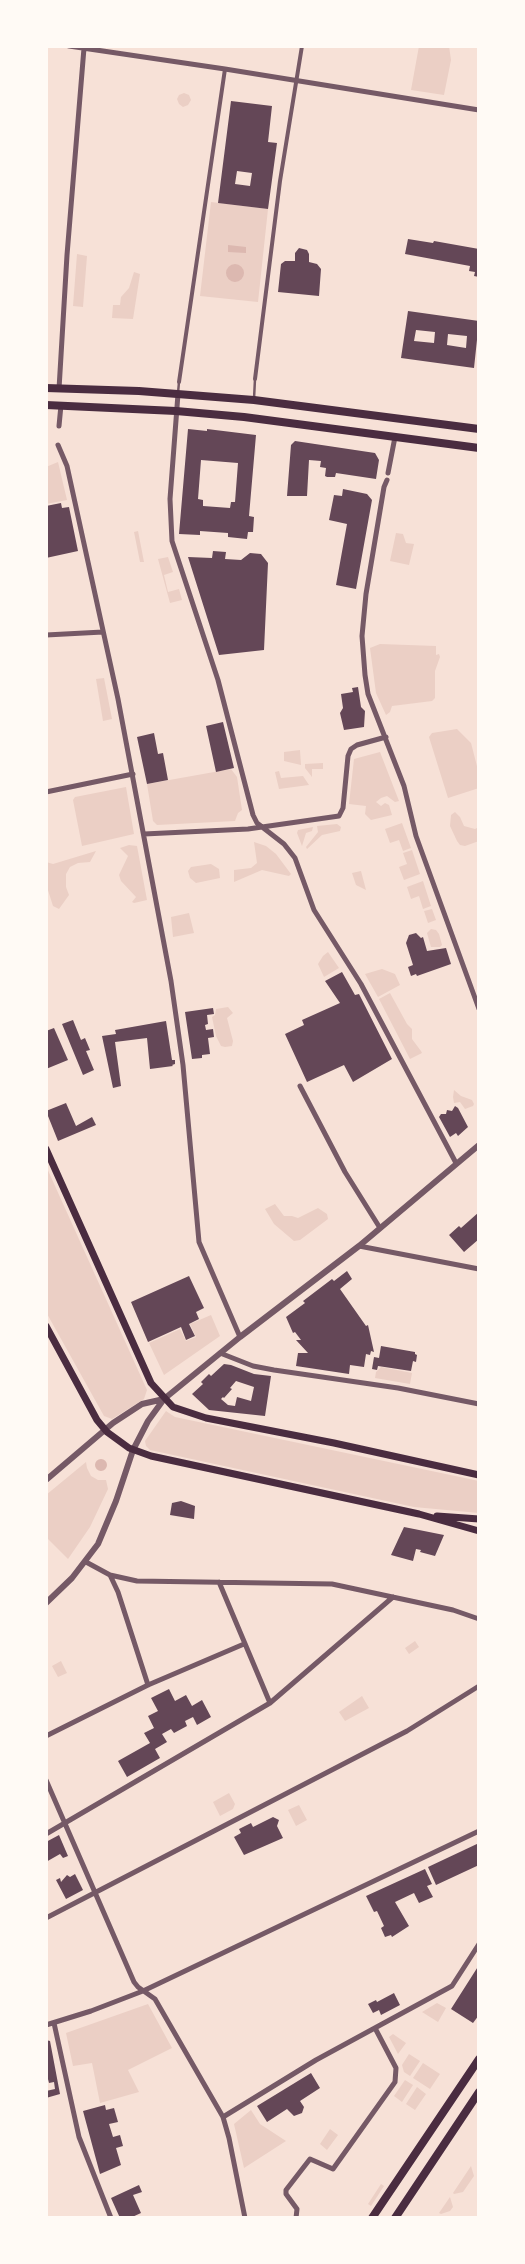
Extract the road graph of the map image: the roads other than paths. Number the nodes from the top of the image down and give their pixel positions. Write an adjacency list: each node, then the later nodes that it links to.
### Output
1 (69, 46): 3 (street)
2 (302, 46): 5 (street)
3 (84, 48): 4 (street); 10 (street)
4 (225, 69): 5 (street); 8 (street)
5 (296, 80): 6 (street); 7 (street)
6 (479, 110)
7 (256, 378): 12 (lane)
8 (179, 382): 11 (lane)
9 (46, 388): 10 (main road)
10 (59, 389): 11 (main road)
11 (178, 394): 12 (main road); 15 (street)
12 (254, 400): 17 (main road)
13 (46, 405): 14 (main road)
14 (60, 406): 15 (main road); 16 (street)
15 (176, 411): 18 (main road); 28 (street)
16 (59, 426)
17 (479, 429)
18 (394, 437): 20 (main road); 21 (street)
19 (58, 445): 23 (street)
20 (479, 448)
21 (388, 473)
22 (387, 480): 25 (street)
23 (103, 632): 24 (street); 26 (street)
24 (46, 635)
25 (386, 737): 28 (street); 30 (street)
26 (133, 774): 27 (street); 29 (street)
27 (46, 792)
28 (262, 827): 29 (street); 34 (street)
29 (144, 834): 39 (street)
30 (479, 1009)
31 (300, 1086): 35 (street)
32 (479, 1145): 34 (street)
33 (46, 1149): 41 (main road)
34 (456, 1163): 35 (street)
35 (380, 1228): 36 (street)
36 (359, 1246): 37 (street); 39 (street)
37 (479, 1269)
38 (46, 1326): 43 (main road)
39 (240, 1338): 40 (street)
40 (220, 1354): 41 (street); 42 (street)
41 (164, 1399): 43 (street); 44 (street); 45 (main road)
42 (479, 1404)
43 (105, 1430): 44 (main road); 46 (street)
44 (133, 1450): 47 (main road); 50 (street)
45 (479, 1475)
46 (46, 1480)
47 (419, 1514): 48 (main road); 49 (main road)
48 (479, 1519)
49 (479, 1531)
50 (86, 1562): 51 (street); 54 (street)
51 (110, 1575): 52 (street); 57 (street)
52 (219, 1582): 53 (street); 56 (street)
53 (393, 1597): 55 (street); 59 (street)
54 (46, 1603)
55 (479, 1619)
56 (244, 1644): 57 (street); 59 (street)
57 (148, 1685): 60 (street)
58 (479, 1686): 65 (street)
59 (270, 1703): 62 (street)
60 (46, 1736)
61 (46, 1780): 62 (street)
62 (65, 1822): 64 (street); 65 (street)
63 (479, 1831): 68 (street)
64 (46, 1834)
65 (94, 1893): 66 (street); 68 (street)
66 (46, 1918)
67 (479, 1944): 71 (street)
68 (143, 1991): 69 (street); 74 (street)
69 (54, 2022): 70 (street); 75 (street)
70 (46, 2025)
71 (376, 2028): 74 (street); 77 (street)
72 (479, 2059): 78 (main road)
73 (479, 2092): 79 (main road)
74 (222, 2117): 76 (street)
75 (110, 2218)
76 (244, 2218)
77 (296, 2218)
78 (372, 2218)
79 (395, 2218)

